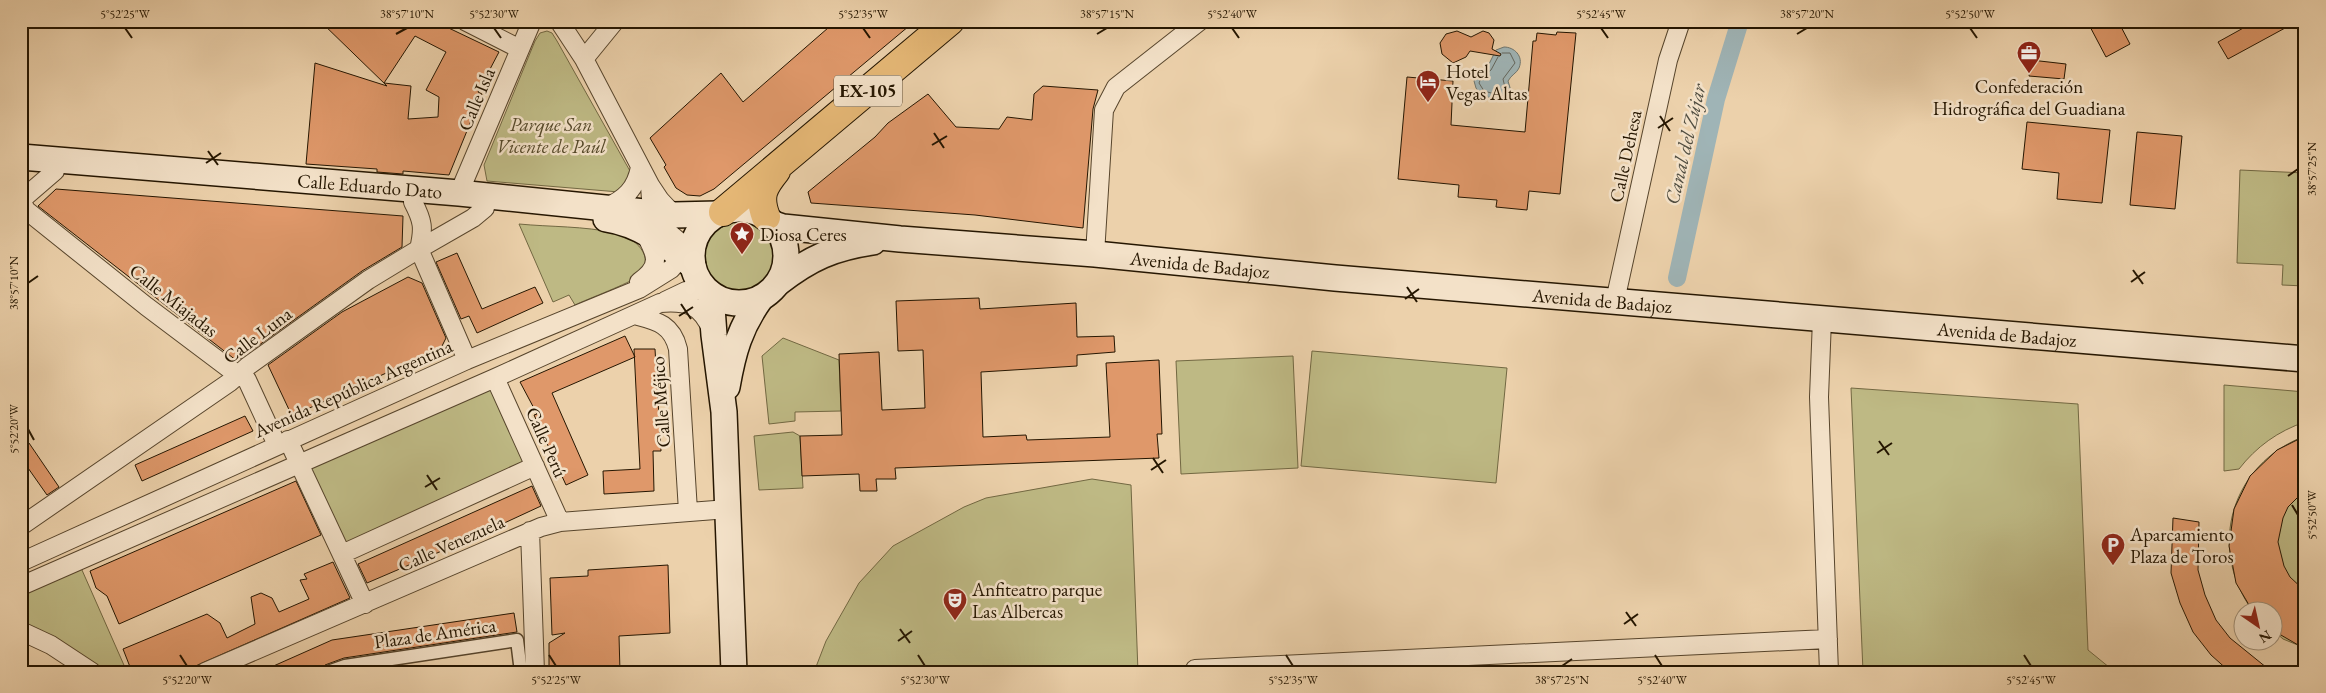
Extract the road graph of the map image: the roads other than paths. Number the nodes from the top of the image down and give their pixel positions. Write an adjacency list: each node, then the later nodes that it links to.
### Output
1 (465, 21): 8 (street)
2 (532, 21): 8 (street, Calle Isla)
3 (559, 21): 9 (street)
4 (615, 21): 9 (street)
5 (950, 21): 11 (main road, EX-105)
6 (1200, 21): 26 (street)
7 (1682, 21): 30 (street, Calle Dehesa)
8 (520, 49): 15 (street, Calle Isla)
9 (584, 59): 12 (street)
10 (21, 157): 15 (main road, Calle Eduardo Dato)
11 (785, 160): 20 (main road, EX-105); 22 (main road, EX-105)
12 (640, 167): 19 (street); 21 (street)
13 (21, 168): 14 (main road, Calle Eduardo Dato)
14 (55, 171): 16 (street); 17 (main road, Calle Eduardo Dato)
15 (459, 193): 19 (main road, Calle Eduardo Dato)
16 (23, 201): 37 (street, Calle Miajadas)
17 (413, 202): 18 (main road, Calle Eduardo Dato); 24 (street)
18 (485, 208): 21 (main road, Calle Eduardo Dato); 24 (street, Calle Luna)
19 (605, 208): 21 (main road, Calle Eduardo Dato)
20 (720, 213): 21 (main road, Calle Eduardo Dato); 22 (main road); 25 (main road)
21 (657, 220): 25 (main road, Calle Eduardo Dato); 29 (street)
22 (770, 220): 23 (main road); 27 (main road)
23 (900, 239): 26 (main road, Avenida de Badajoz); 27 (main road)
24 (419, 249): 36 (street); 37 (street, Calle Luna)
25 (690, 254): 28 (main road); 29 (street, Avenida República Argentina)
26 (1095, 254): 30 (main road, Avenida de Badajoz)
27 (770, 290): 28 (main road); 39 (main road)
28 (709, 292): 31 (street); 34 (main road)
29 (614, 298): 36 (street, Avenida República Argentina)
30 (1615, 301): 33 (main road, Avenida de Badajoz)
31 (660, 303): 32 (street); 34 (street)
32 (634, 315): 38 (street); 44 (street, Calle Méjico)
33 (1822, 319): 35 (main road, Avenida de Badajoz); 53 (street)
34 (714, 335): 39 (main road)
35 (2305, 359)
36 (467, 360): 40 (street, Avenida República Argentina)
37 (240, 374): 40 (street, Calle Miajadas); 46 (street, Calle Luna)
38 (495, 378): 41 (street); 42 (street, Calle Perú)
39 (724, 412): 43 (main road)
40 (283, 442): 41 (street, Calle Miajadas); 49 (street, Avenida República Argentina)
41 (299, 465): 48 (street, Calle Miajadas); 50 (street)
42 (535, 466): 45 (street, Calle Perú); 48 (street)
43 (728, 509): 44 (street, Calle Venezuela); 60 (main road)
44 (688, 511): 45 (street, Calle Venezuela)
45 (560, 522): 47 (street, Calle Venezuela)
46 (21, 526)
47 (530, 531): 51 (street, Calle Venezuela); 59 (street)
48 (342, 554): 51 (street, Calle Miajadas)
49 (21, 562)
50 (21, 586)
51 (365, 604): 56 (street, Calle Venezuela)
52 (21, 631): 55 (street)
53 (1828, 639): 54 (street); 61 (street)
54 (1195, 669)
55 (92, 672)
56 (205, 672)
57 (328, 672): 58 (street, Plaza de América)
58 (521, 672)
59 (535, 672)
60 (734, 672)
61 (1830, 672)

